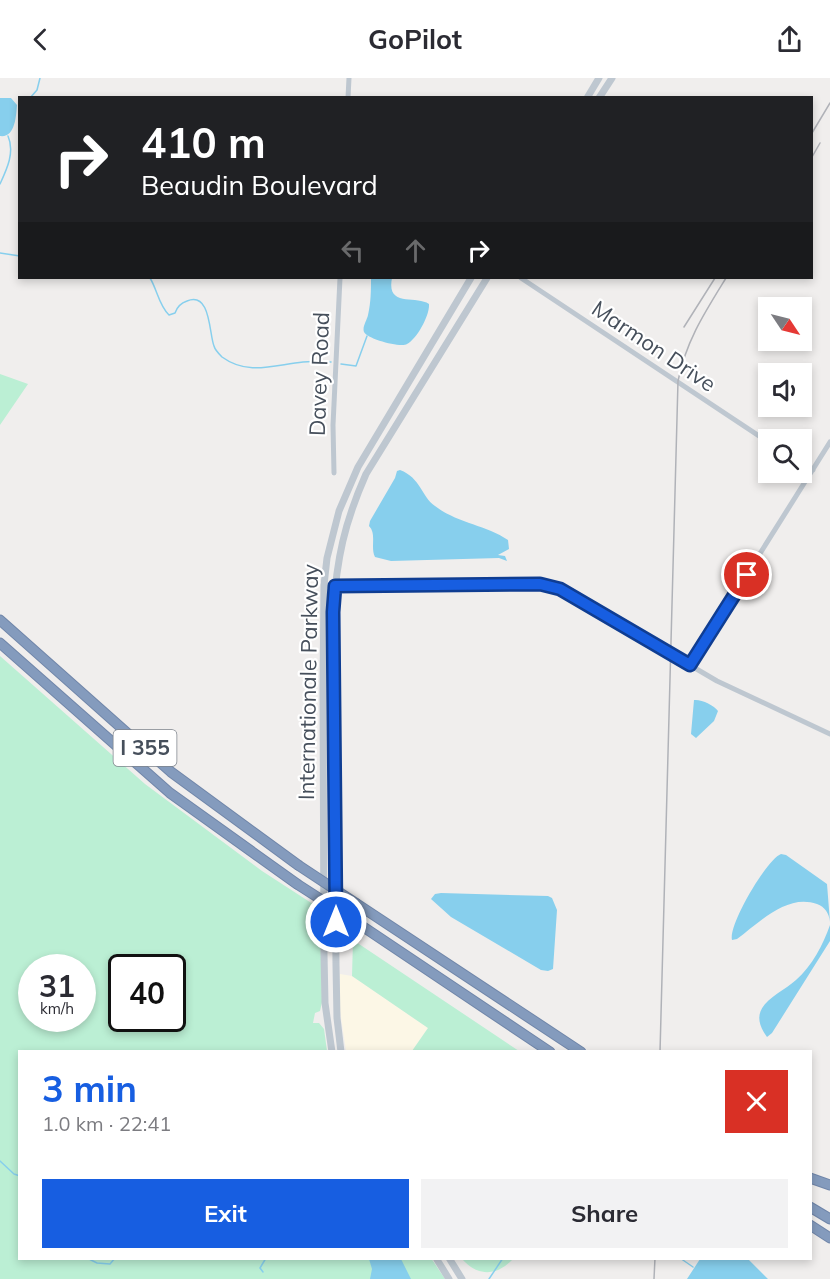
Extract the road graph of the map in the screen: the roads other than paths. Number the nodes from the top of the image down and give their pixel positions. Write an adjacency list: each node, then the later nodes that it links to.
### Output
1 (349, 78): 4 (street)
2 (599, 78): 5 (street)
3 (612, 78): 6 (street)
4 (348, 96)
5 (588, 96)
6 (600, 96)
7 (340, 279): 14 (street, Davey Road)
8 (470, 279): 15 (street, Internationale Parkway)
9 (486, 279): 16 (street, Internationale Parkway)
10 (523, 279): 11 (street, Marmon Drive)
11 (758, 435)
12 (830, 442): 13 (street)
13 (813, 470): 19 (street)
14 (334, 472)
15 (324, 585): 16 (street); 21 (street, Internationale Parkway)
16 (335, 586): 19 (street); 22 (street, Internationale Parkway)
17 (0, 620): 24 (highway, I 355, bridge)
18 (0, 643): 23 (highway, I 355, bridge)
19 (690, 665): 20 (street)
20 (830, 734)
21 (332, 1050)
22 (341, 1050)
23 (547, 1050)
24 (578, 1050)
25 (812, 1179): 26 (highway)
26 (830, 1185)
27 (812, 1208): 28 (highway)
28 (830, 1219)
29 (812, 1226): 30 (highway)
30 (830, 1238)
31 (437, 1260): 33 (street)
32 (450, 1260): 34 (street)
33 (449, 1279)
34 (462, 1279)

